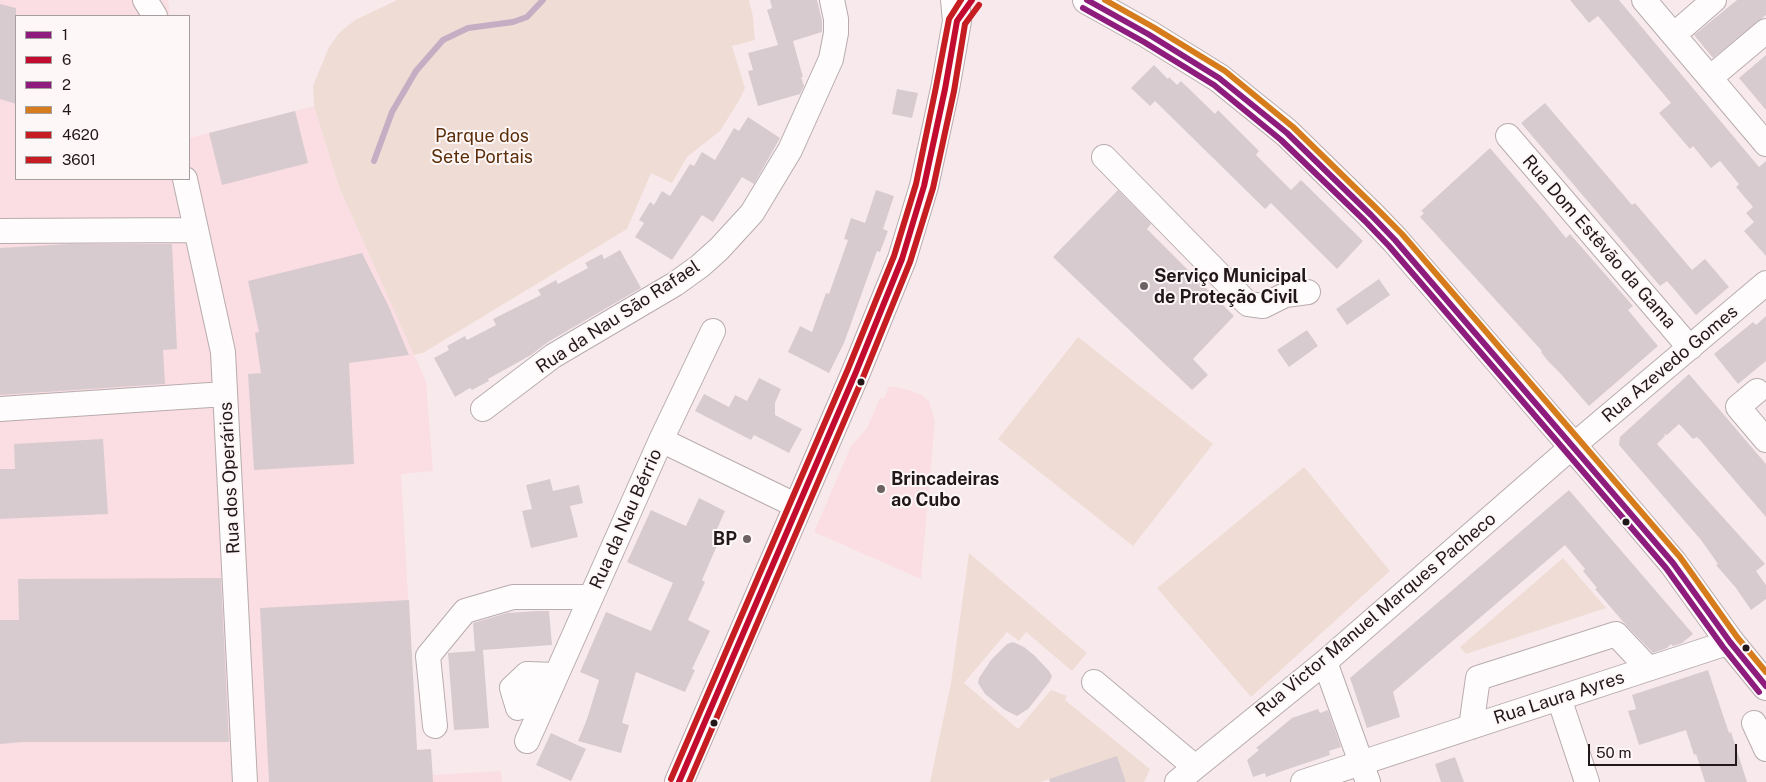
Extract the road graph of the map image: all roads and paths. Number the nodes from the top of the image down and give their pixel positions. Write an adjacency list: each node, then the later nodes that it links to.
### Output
1 (144, 0): 7 (street)
2 (832, 0): 24 (street, Rua da Nau São Rafael)
3 (1087, 0): 27 (main road)
4 (1644, 0): 10 (street)
5 (1714, 0): 8 (street)
6 (961, 7): 28 (main road)
7 (154, 15)
8 (1684, 26)
9 (1766, 30): 10 (street)
10 (1710, 78): 12 (street)
11 (1508, 136): 20 (street, Rua Dom Estêvão da Gama)
12 (1766, 144)
13 (1104, 157): 18 (street)
14 (185, 180): 15 (street, Rua dos Operários)
15 (196, 230): 16 (street); 22 (street, Rua dos Operários)
16 (0, 231)
17 (1766, 283): 20 (street, Rua Azevedo Gomes)
18 (1308, 292)
19 (713, 331): 25 (street, Rua da Nau Bérrio)
20 (1690, 348): 27 (street, Rua Azevedo Gomes)
21 (1757, 391): 26 (street)
22 (225, 394): 23 (street); 43 (street, Rua dos Operários)
23 (0, 409)
24 (483, 409)
25 (661, 440): 28 (street, Rua da Nau Bérrio); 29 (street, Rua da Nau Bérrio)
26 (1766, 440)
27 (1574, 445): 30 (main road); 31 (street, Rua Victor Manuel Marques Pacheco)
28 (797, 506): 44 (main road)
29 (591, 597): 37 (street); 39 (street, Rua da Nau Bérrio)
30 (1730, 642): 32 (street, Rua Laura Ayres); 34 (main road)
31 (1325, 662): 41 (street, Rua Victor Manuel Marques Pacheco); 42 (street)
32 (1648, 668): 35 (street, Rua Laura Ayres); 38 (street, Rua Laura Ayres)
33 (1094, 682): 41 (street)
34 (1766, 686)
35 (1559, 698): 38 (street, Rua Laura Ayres); 47 (street)
36 (1754, 723): 40 (street)
37 (434, 726)
38 (1471, 727): 42 (street, Rua Laura Ayres)
39 (528, 741)
40 (1766, 749)
41 (1195, 767): 45 (street, Rua Victor Manuel Marques Pacheco)
42 (1364, 772): 46 (street, Rua Laura Ayres)
43 (245, 782)
44 (679, 782)
45 (1177, 782)
46 (1303, 782)
47 (1587, 782)

